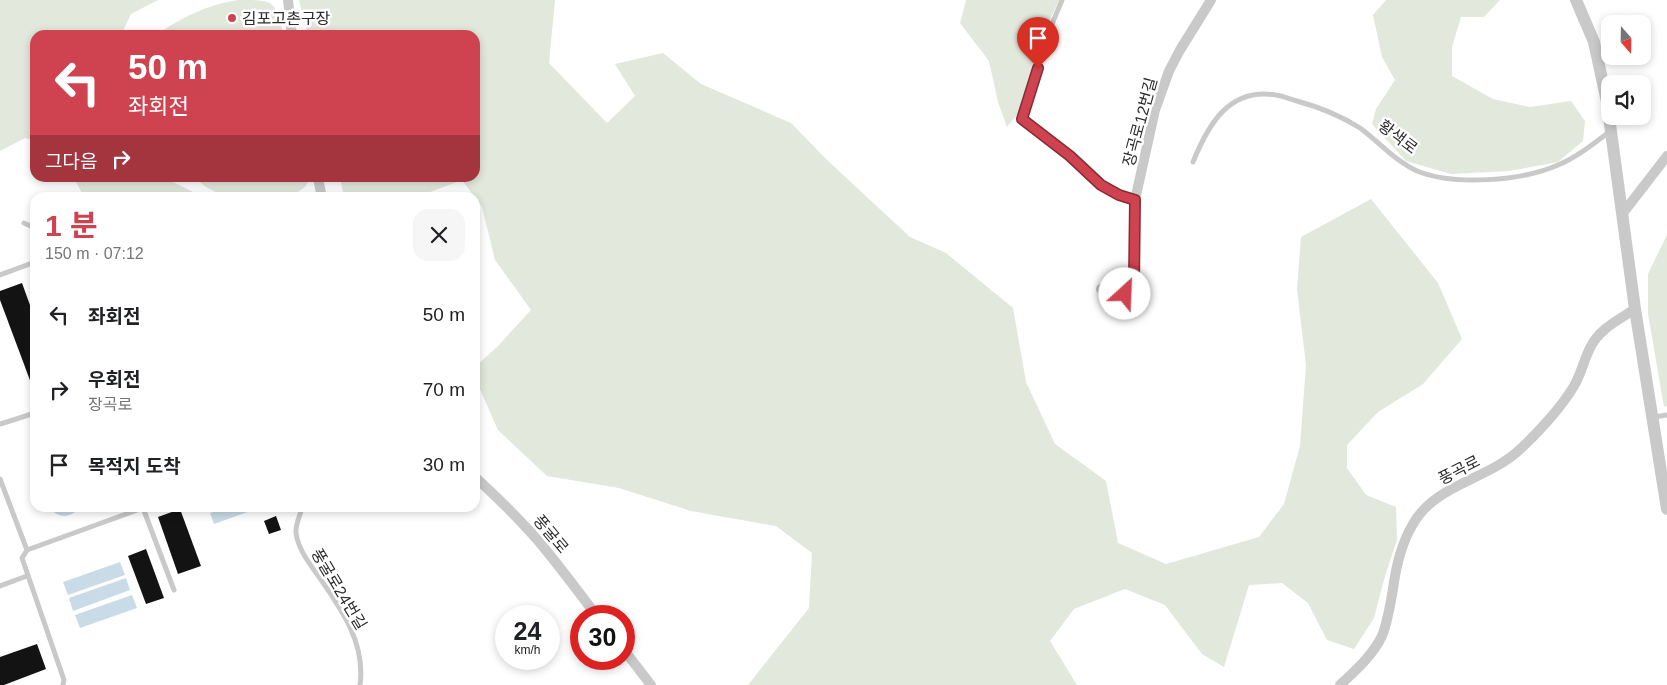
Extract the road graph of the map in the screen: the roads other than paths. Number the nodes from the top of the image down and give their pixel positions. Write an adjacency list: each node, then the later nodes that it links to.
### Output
1 (288, 0): 5 (street)
2 (1062, 0): 9 (lane)
3 (1211, 0): 9 (street, 장곡로12번길)
4 (1576, 0): 6 (street)
5 (291, 30)
6 (1611, 130): 8 (lane, 황색로); 10 (street)
7 (1667, 156): 10 (street)
8 (1192, 162)
9 (1135, 200): 15 (street, 장곡로12번길)
10 (1623, 213): 16 (street)
11 (24, 223): 12 (lane)
12 (30, 226)
13 (30, 265): 14 (lane)
14 (0, 275)
15 (1101, 289)
16 (1635, 309): 19 (street); 36 (street, 풍곡로)
17 (30, 415): 20 (lane)
18 (1667, 415): 19 (lane)
19 (1653, 418): 23 (street)
20 (0, 424)
21 (0, 479): 27 (lane)
22 (480, 482): 31 (street, 풍굴로)
23 (1667, 508)
24 (132, 512): 27 (lane)
25 (145, 512): 30 (lane)
26 (301, 512): 34 (lane, 풍굴로24번길)
27 (27, 550): 28 (lane)
28 (27, 576): 29 (lane); 33 (lane)
29 (0, 586)
30 (174, 590)
31 (588, 605)
32 (635, 664): 35 (street)
33 (63, 685)
34 (360, 685)
35 (651, 685)
36 (1340, 685)

